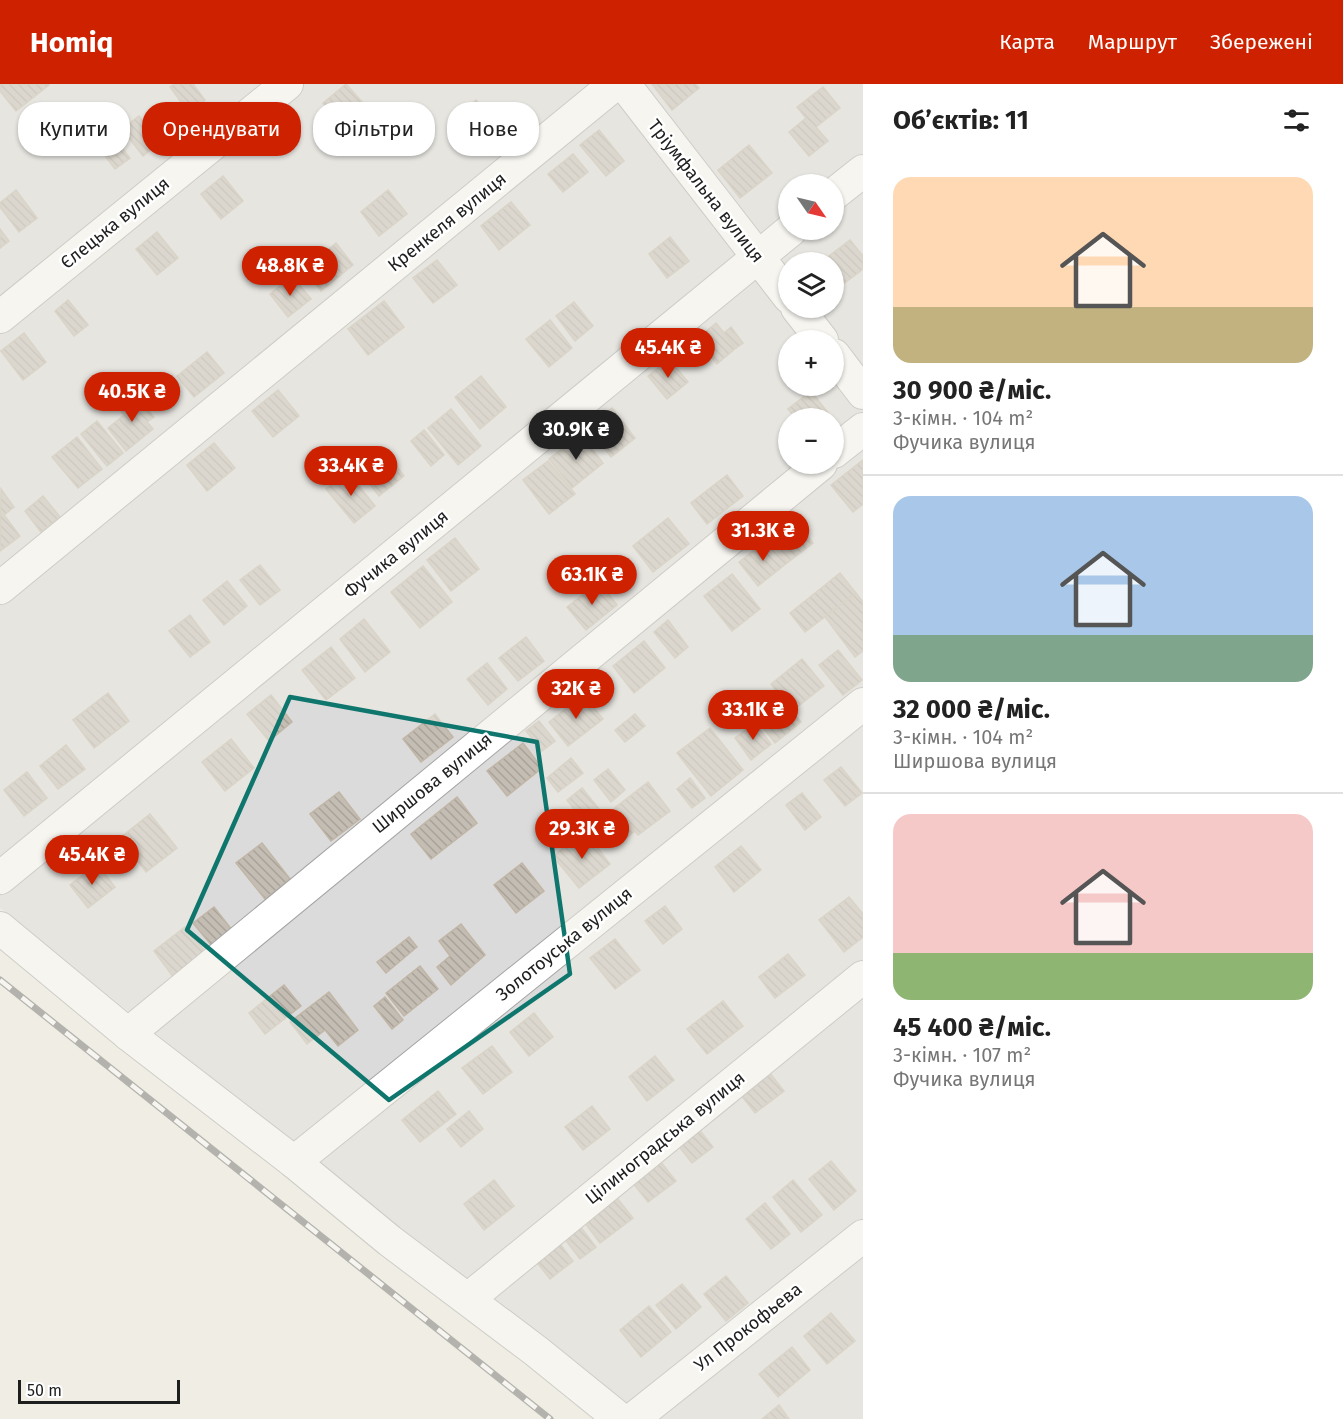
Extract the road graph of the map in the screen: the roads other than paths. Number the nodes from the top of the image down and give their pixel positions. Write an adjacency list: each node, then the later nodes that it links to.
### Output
1 (286, 84): 9 (street, Єлецька вулиця)
2 (615, 84): 17 (street, Кренкеля вулиця)
3 (624, 84): 7 (street, Тріумфальна вулиця)
4 (863, 171): 5 (street)
5 (844, 186)
6 (779, 240): 7 (street, Фучика вулиця)
7 (758, 257): 8 (street, Тріумфальна вулиця); 19 (street, Фучика вулиця)
8 (778, 283)
9 (4, 305)
10 (805, 318): 11 (street)
11 (814, 330)
12 (844, 369): 13 (street)
13 (863, 393)
14 (863, 429): 15 (street)
15 (844, 445)
16 (809, 474): 22 (street, Ширшова вулиця)
17 (0, 588)
18 (863, 704): 23 (street, Золотоуська вулиця)
19 (0, 878)
20 (0, 928): 22 (street)
21 (863, 977): 25 (street, Цілиноградська вулиця)
22 (128, 1034): 23 (street)
23 (294, 1162): 25 (street)
24 (863, 1236): 27 (street, Ул Прокофьева)
25 (468, 1299): 26 (street)
26 (620, 1419)
27 (633, 1419)

